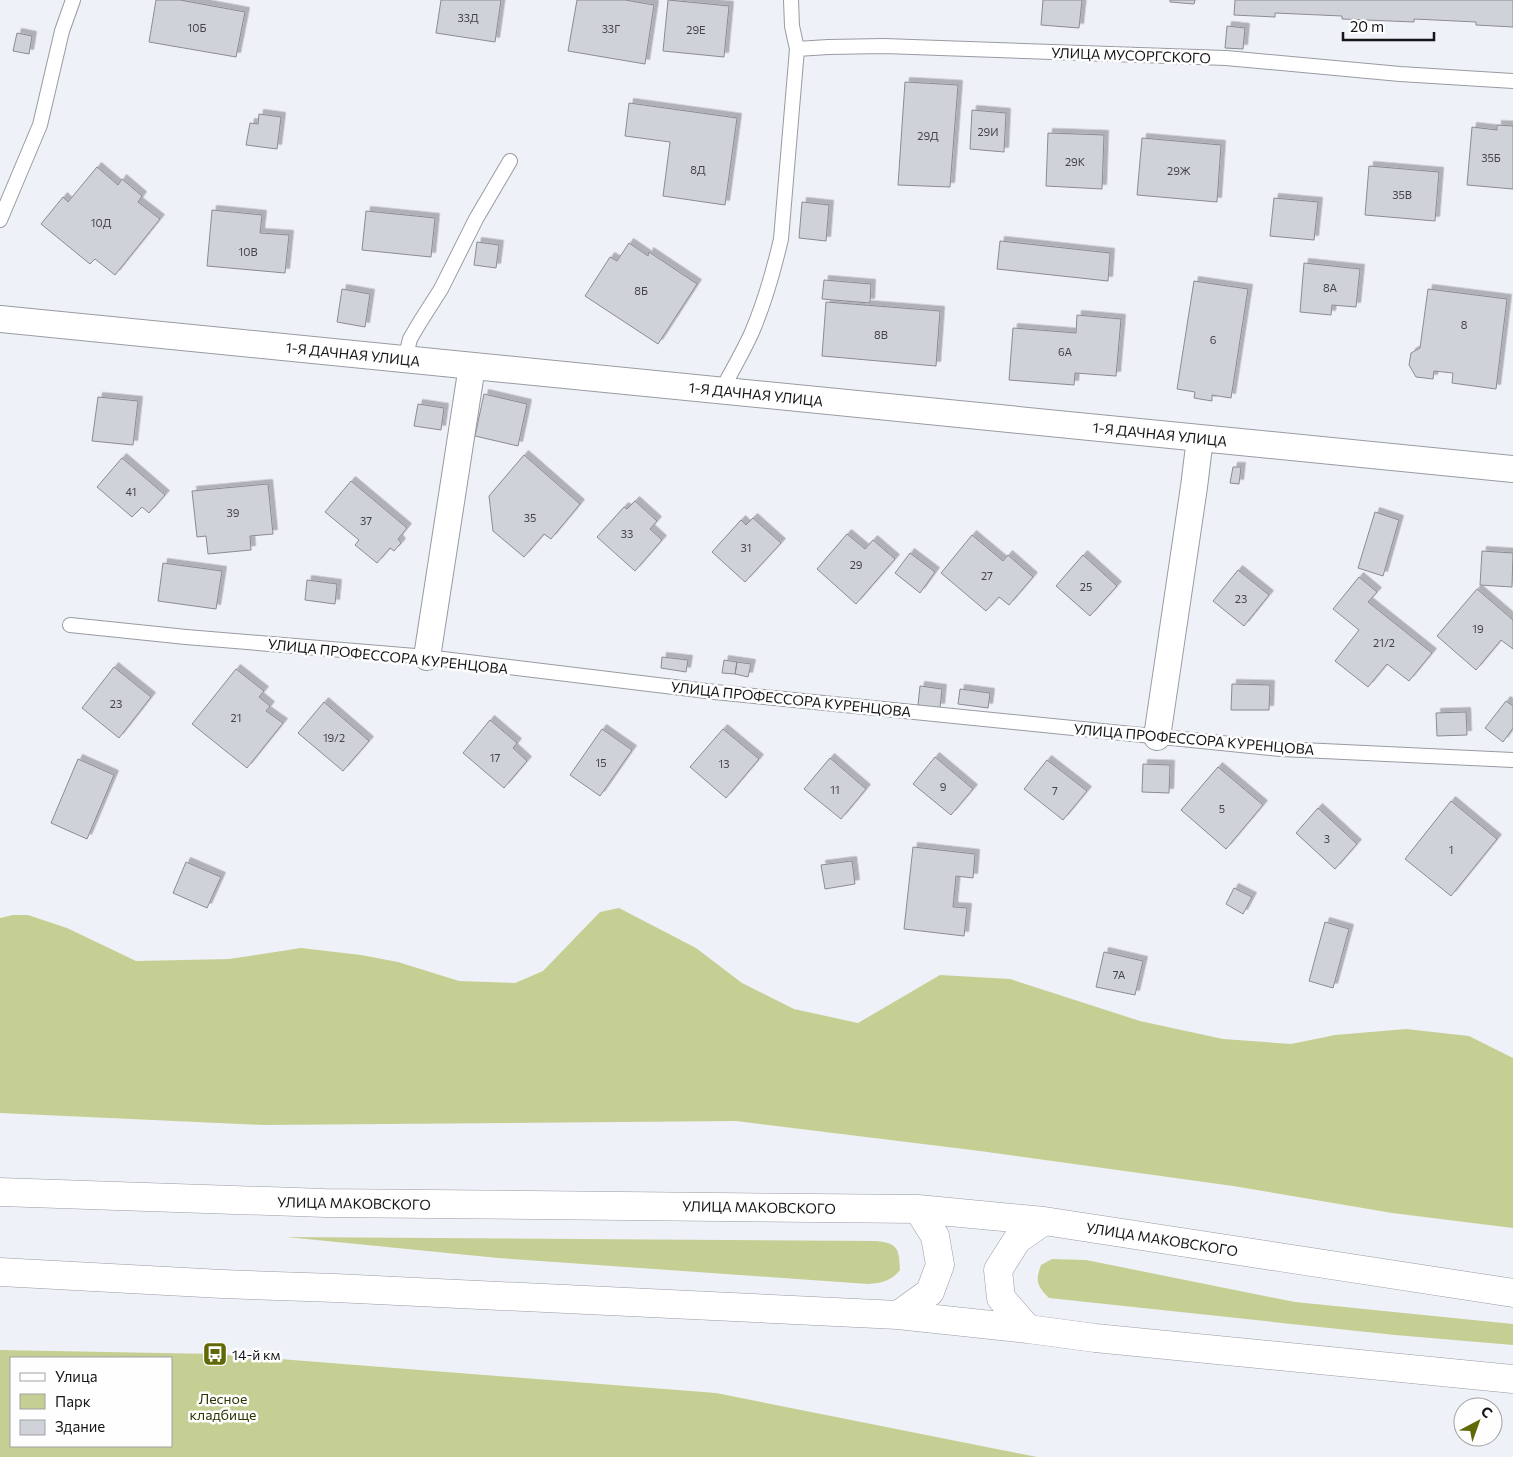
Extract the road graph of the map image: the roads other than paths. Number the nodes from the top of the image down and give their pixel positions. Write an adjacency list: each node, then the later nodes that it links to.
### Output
1 (73, 0): 6 (lane)
2 (791, 0): 3 (lane)
3 (797, 49): 4 (lane, УЛИЦА МУСОРГСКОГО); 10 (lane)
4 (1513, 81)
5 (510, 160): 8 (lane)
6 (0, 220)
7 (0, 319): 8 (street, 1-Я ДАЧНАЯ УЛИЦА)
8 (406, 359): 9 (street, 1-Я ДАЧНАЯ УЛИЦА)
9 (472, 366): 10 (street, 1-Я ДАЧНАЯ УЛИЦА); 14 (street)
10 (721, 390): 11 (street, 1-Я ДАЧНАЯ УЛИЦА)
11 (1200, 438): 12 (street, 1-Я ДАЧНАЯ УЛИЦА); 15 (street)
12 (1513, 469)
13 (70, 624): 14 (lane, УЛИЦА ПРОФЕССОРА КУРЕНЦОВА)
14 (427, 657): 15 (lane, УЛИЦА ПРОФЕССОРА КУРЕНЦОВА)
15 (1158, 737): 16 (lane, УЛИЦА ПРОФЕССОРА КУРЕНЦОВА)
16 (1513, 760)
17 (0, 1192): 18 (highway, УЛИЦА МАКОВСКОГО)
18 (918, 1209): 19 (highway, УЛИЦА МАКОВСКОГО); 22 (highway)
19 (1044, 1221): 21 (highway, УЛИЦА МАКОВСКОГО); 23 (highway)
20 (0, 1272): 22 (highway)
21 (1513, 1293)
22 (898, 1315): 23 (highway)
23 (1028, 1329): 24 (highway)
24 (1513, 1379)

